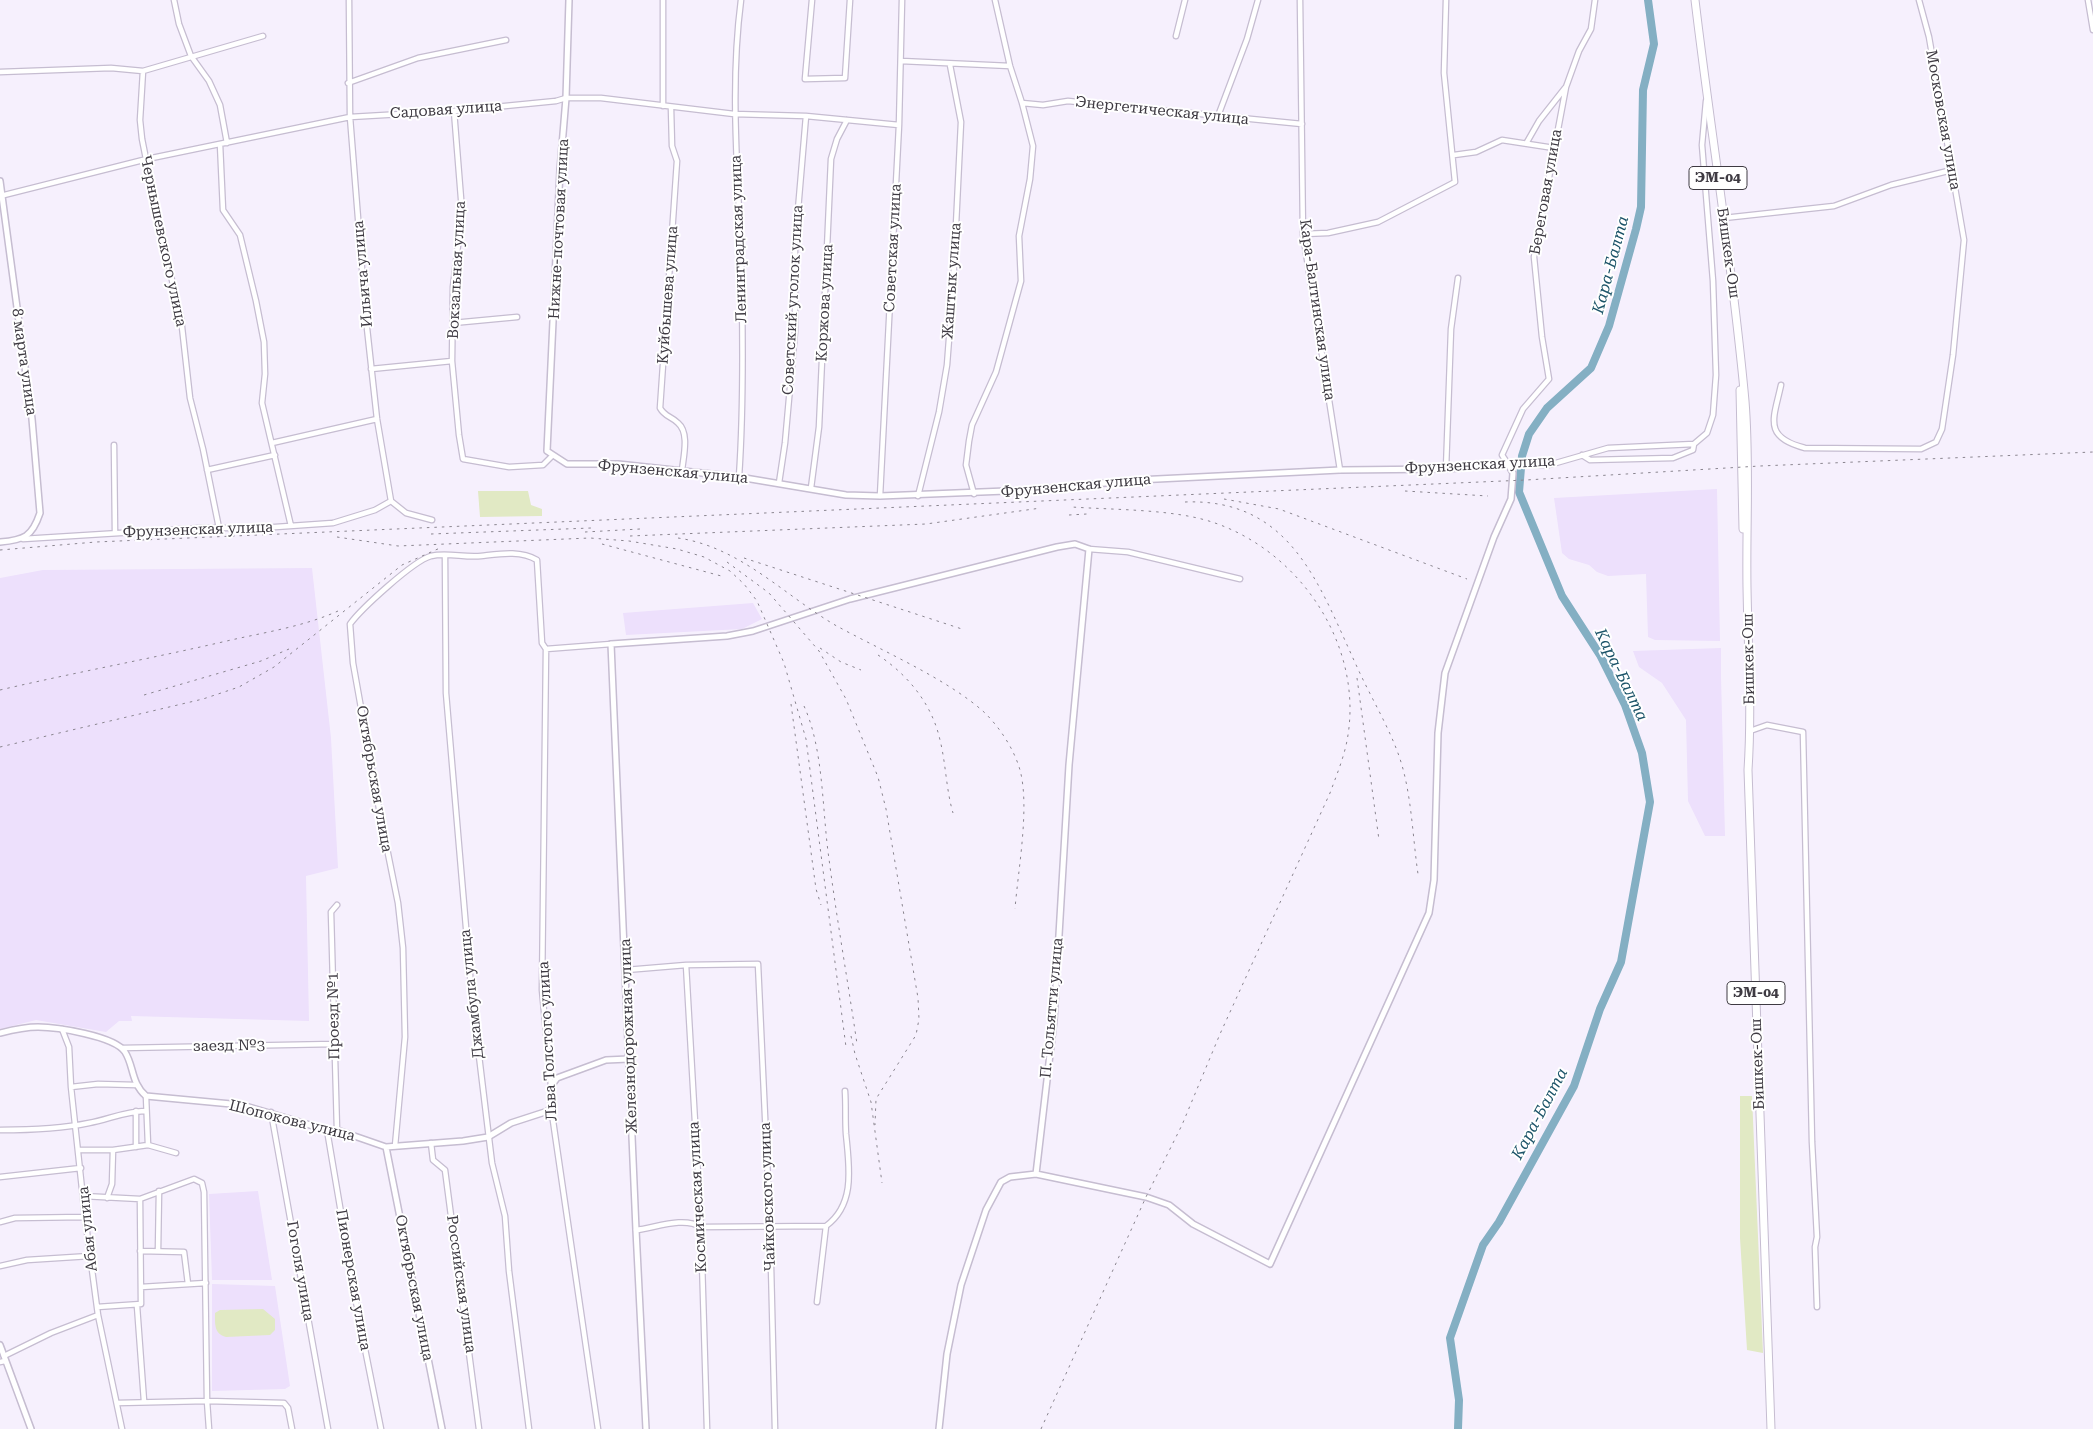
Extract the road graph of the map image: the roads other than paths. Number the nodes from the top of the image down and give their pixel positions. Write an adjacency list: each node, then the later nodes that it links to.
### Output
1 (174, 0): 22 (street)
2 (349, 0): 28 (street, Ильича улица)
3 (569, 0): 31 (street, Нижне-почтовая улица)
4 (663, 0): 33 (street)
5 (741, 0): 36 (street, Ленинградская улица)
6 (812, 0): 7 (street)
7 (850, 0)
8 (902, 0): 23 (street, Советская улица)
9 (995, 0): 25 (street)
10 (1185, 0): 20 (street)
11 (1258, 0): 38 (street)
12 (1300, 0): 41 (street, Кара-Балтинская улица)
13 (1446, 0): 47 (street)
14 (1595, 0): 29 (street, Береговая улица)
15 (1695, 0): 30 (highway, Бишкек-Ош / ЭМ-04)
16 (1919, 0): 49 (street, Московская улица)
17 (2088, 0): 18 (street)
18 (2093, 30)
19 (263, 36): 22 (street)
20 (1176, 36)
21 (506, 40): 28 (street)
22 (191, 56): 26 (street); 44 (street)
23 (901, 61): 24 (street); 42 (street, Советская улица)
24 (950, 65): 25 (street); 77 (street, Жаштык улица)
25 (1010, 66): 32 (street)
26 (143, 71): 27 (street); 48 (street, Чернышевского улица)
27 (0, 72)
28 (348, 83): 39 (street, Ильича улица)
29 (1566, 87): 43 (street); 46 (street, Береговая улица)
30 (1706, 95): 52 (highway, Бишкек-Ош / ЭМ-04); 62 (street)
31 (566, 98): 33 (street, Садовая улица); 35 (street, Садовая улица); 66 (street, Нижне-почтовая улица)
32 (1022, 103): 38 (street, Энергетическая улица); 75 (street)
33 (663, 106): 34 (street, Садовая улица)
34 (671, 108): 36 (street, Садовая улица); 71 (street, Куйбышева улица)
35 (454, 111): 39 (street, Садовая улица); 56 (street, Вокзальная улица)
36 (734, 114): 37 (street, Садовая улица); 72 (street, Ленинградская улица)
37 (806, 116): 40 (street, Садовая улица); 73 (street, Советский уголок улица)
38 (1218, 116): 41 (street, Энергетическая улица)
39 (350, 117): 44 (street, Садовая улица); 58 (street, Ильича улица)
40 (847, 120): 42 (street, Садовая улица); 74 (street, Коржова улица)
41 (1302, 124): 53 (street, Кара-Балтинская улица)
42 (899, 126): 76 (street, Советская улица)
43 (1527, 142): 46 (street); 47 (street)
44 (227, 143): 45 (street, Садовая улица)
45 (220, 144): 48 (street, Садовая улица); 61 (street)
46 (1554, 148): 67 (street, Береговая улица)
47 (1454, 155): 53 (street)
48 (147, 159): 51 (street, Садовая улица); 69 (street, Чернышевского улица)
49 (1952, 170): 52 (street); 59 (street, Московская улица)
50 (0, 181): 51 (street, 8 марта улица)
51 (1, 196): 83 (street, 8 марта улица)
52 (1724, 218): 91 (highway, Бишкек-Ош / ЭМ-04)
53 (1303, 234): 70 (street, Кара-Балтинская улица)
54 (1458, 278): 68 (street)
55 (517, 317): 56 (street)
56 (452, 324): 57 (street, Вокзальная улица)
57 (452, 360): 58 (street); 66 (street, Вокзальная улица)
58 (372, 369): 60 (street, Ильича улица)
59 (1781, 385)
60 (377, 419): 61 (street); 78 (street, Ильича улица)
61 (272, 442): 64 (street)
62 (1694, 444): 65 (street, Фрунзенская улица); 65 (street)
63 (114, 446): 82 (street)
64 (275, 455): 69 (street); 80 (street)
65 (1582, 455): 67 (street, Фрунзенская улица)
66 (552, 456): 71 (street, Фрунзенская улица)
67 (1508, 464): 68 (street, Фрунзенская улица); 123 (street)
68 (1446, 469): 70 (street, Фрунзенская улица)
69 (207, 470): 81 (street, Чернышевского улица)
70 (1340, 470): 75 (street, Фрунзенская улица)
71 (682, 471): 72 (street, Фрунзенская улица)
72 (739, 478): 73 (street, Фрунзенская улица)
73 (779, 483): 74 (street, Фрунзенская улица)
74 (811, 488): 76 (street, Фрунзенская улица)
75 (974, 494): 77 (street, Фрунзенская улица)
76 (880, 496): 77 (street, Фрунзенская улица)
77 (918, 496)
78 (391, 501): 79 (street); 80 (street, Фрунзенская улица)
79 (432, 520)
80 (291, 526): 81 (street, Фрунзенская улица)
81 (219, 528): 82 (street, Фрунзенская улица)
82 (115, 533): 83 (street, Фрунзенская улица)
83 (23, 539): 84 (street, Фрунзенская улица)
84 (0, 542)
85 (1089, 550): 88 (street); 89 (street); 123 (street, П. Тольятти улица)
86 (445, 555): 87 (street, Октябрьская улица); 113 (street, Джамбула улица); 117 (street, Октябрьская улица)
87 (537, 560): 90 (street, Льва Толстого улица)
88 (1240, 579)
89 (611, 644): 90 (street); 94 (street, Железнодорожная улица)
90 (546, 649): 101 (street, Льва Толстого улица)
91 (1750, 731): 145 (street); 166 (highway, Бишкек-Ош / ЭМ-04)
92 (337, 905): 97 (street, Проезд №1)
93 (686, 965): 94 (street); 131 (street, Чайковского улица); 133 (street, Космическая улица)
94 (626, 970): 99 (street, Железнодорожная улица)
95 (62, 1029): 96 (street); 98 (street); 102 (street, Абая улица)
96 (0, 1033)
97 (335, 1044): 98 (street, заезд №3); 112 (street, Проезд №1)
98 (122, 1048): 100 (street)
99 (629, 1059): 101 (street); 134 (street, Железнодорожная улица)
100 (136, 1085): 102 (street); 104 (street)
101 (551, 1086): 105 (street, Льва Толстого улица)
102 (71, 1087): 109 (street, Абая улица)
103 (845, 1091): 132 (street)
104 (146, 1096): 107 (street); 108 (street, Шопокова улица)
105 (550, 1107): 113 (street, Шопокова улица); 161 (street, Льва Толстого улица)
106 (136, 1111): 107 (street); 109 (street); 118 (street)
107 (145, 1111): 115 (street)
108 (271, 1112): 111 (street, Шопокова улица); 156 (street, Гоголя улица)
109 (76, 1125): 110 (street); 119 (street, Абая улица)
110 (0, 1130)
111 (328, 1130): 112 (street, Шопокова улица); 157 (street, Пионерская улица)
112 (336, 1130): 116 (street, Шопокова улица)
113 (488, 1137): 114 (street, Шопокова улица); 160 (street, Джамбула улица)
114 (431, 1143): 117 (street, Шопокова улица); 159 (street, Российская улица)
115 (148, 1145): 118 (street); 121 (street)
116 (386, 1146): 117 (street, Шопокова улица); 158 (street, Октябрьская улица)
117 (395, 1146)
118 (136, 1147): 120 (street)
119 (79, 1150): 120 (street); 122 (street, Абая улица)
120 (113, 1150): 127 (street)
121 (176, 1153)
122 (81, 1168): 124 (street); 126 (street, Абая улица)
123 (1036, 1174): 165 (street)
124 (0, 1177)
125 (159, 1191): 128 (street); 136 (street); 139 (street)
126 (84, 1196): 127 (street); 129 (street, Абая улица)
127 (107, 1198): 128 (street)
128 (140, 1199): 135 (street)
129 (85, 1216): 130 (street); 137 (street, Абая улица)
130 (0, 1222)
131 (770, 1225): 132 (street); 133 (street); 164 (street, Чайковского улица)
132 (826, 1226): 142 (street)
133 (700, 1227): 134 (street); 163 (street, Космическая улица)
134 (636, 1230): 162 (street, Железнодорожная улица)
135 (140, 1251): 136 (street); 141 (street)
136 (158, 1251): 140 (street)
137 (90, 1256): 138 (street); 144 (street, Абая улица)
138 (0, 1266)
139 (206, 1283): 140 (street); 150 (street)
140 (188, 1284): 141 (street)
141 (141, 1287): 143 (street)
142 (817, 1302)
143 (137, 1306): 144 (street); 149 (street)
144 (97, 1307): 146 (street, Абая улица)
145 (1817, 1307)
146 (98, 1315): 148 (street); 151 (street, Абая улица)
147 (0, 1345): 148 (street)
148 (3, 1360): 152 (street)
149 (144, 1401): 150 (street); 151 (street)
150 (206, 1401): 154 (street); 155 (street)
151 (117, 1403): 153 (street, Абая улица)
152 (31, 1429)
153 (122, 1429)
154 (209, 1429)
155 (292, 1429)
156 (328, 1429)
157 (380, 1429)
158 (442, 1429)
159 (479, 1429)
160 (529, 1429)
161 (598, 1429)
162 (646, 1429)
163 (707, 1429)
164 (775, 1429)
165 (939, 1429)
166 (1771, 1429)

